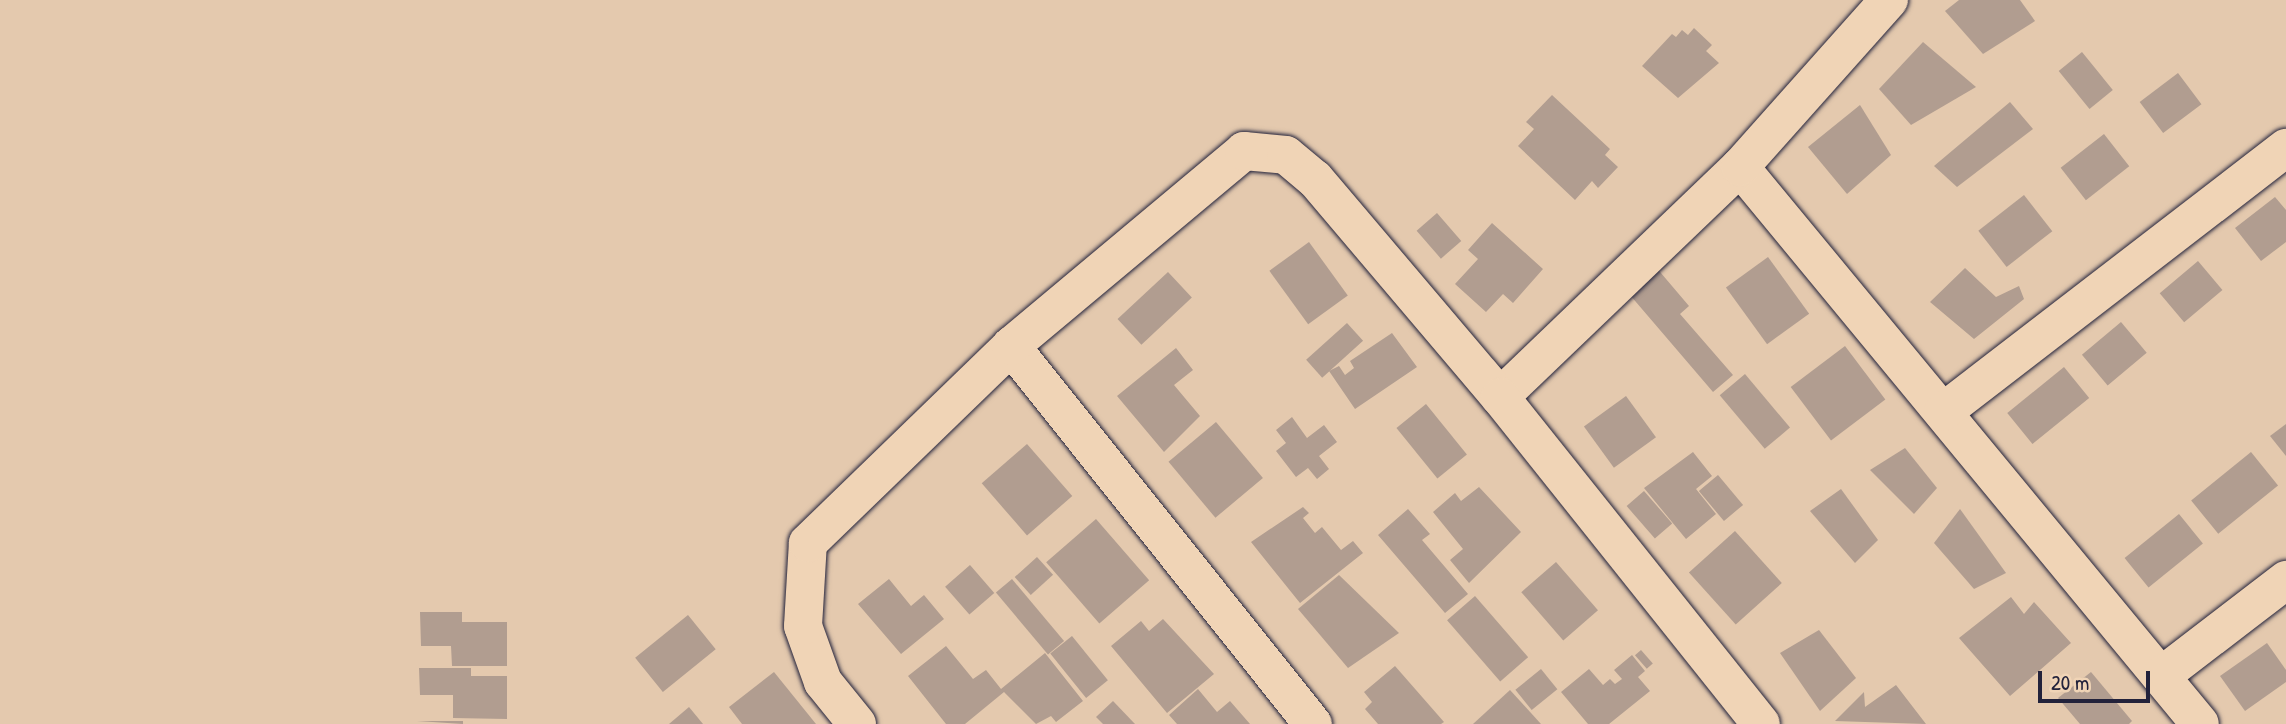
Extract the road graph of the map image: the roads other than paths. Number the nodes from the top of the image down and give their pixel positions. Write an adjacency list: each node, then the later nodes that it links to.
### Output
1 (1889, 0): 3 (street)
2 (2286, 148): 6 (street)
3 (1740, 167): 5 (street); 6 (street)
4 (1011, 346): 5 (street); 9 (street); 10 (street)
5 (1500, 397): 11 (street)
6 (1943, 412): 8 (street)
7 (2286, 580): 8 (street)
8 (2161, 676): 12 (street)
9 (857, 724)
10 (1314, 724)
11 (1761, 724)
12 (2200, 724)

